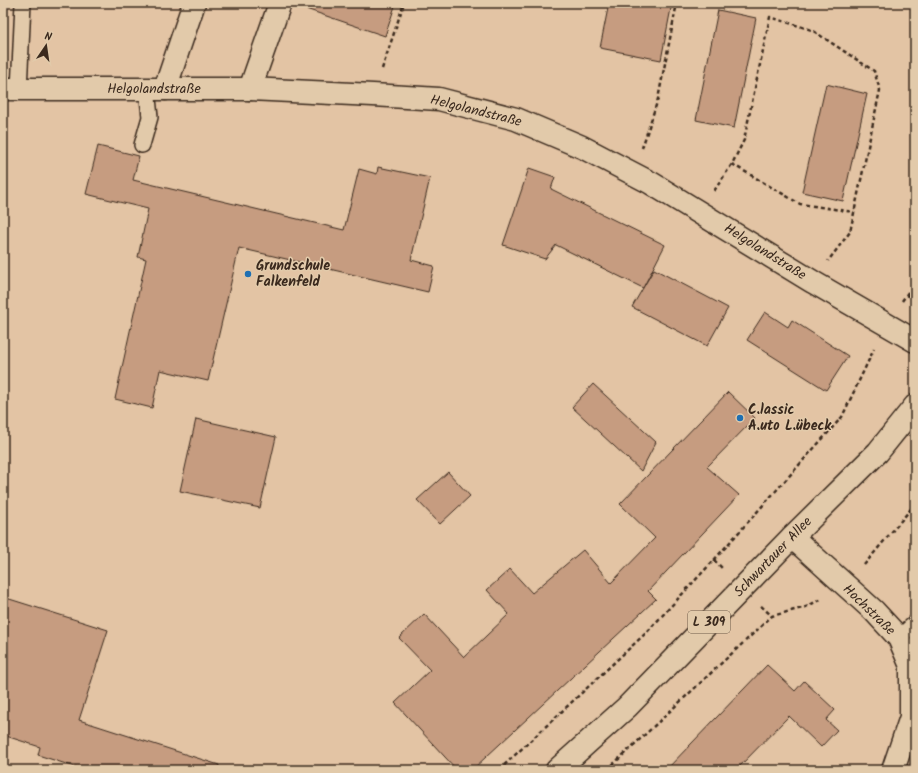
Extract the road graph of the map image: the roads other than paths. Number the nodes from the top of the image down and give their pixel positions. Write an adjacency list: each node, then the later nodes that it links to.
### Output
1 (23, 3): 6 (lane)
2 (194, 3): 4 (street)
3 (280, 3): 5 (street)
4 (156, 89): 5 (street, Helgolandstraße); 6 (street, Helgolandstraße); 7 (lane)
5 (250, 89): 8 (street, Helgolandstraße)
6 (11, 90)
7 (142, 145)
8 (915, 341)
9 (915, 406): 10 (street, Schwartauer Allee / L 309)
10 (792, 537): 12 (street, Hochstraße); 14 (street, Schwartauer Allee / L 309)
11 (915, 624): 12 (lane)
12 (899, 638): 13 (street, Hochstraße)
13 (913, 666): 15 (street, Hochstraße)
14 (557, 770)
15 (893, 770)

